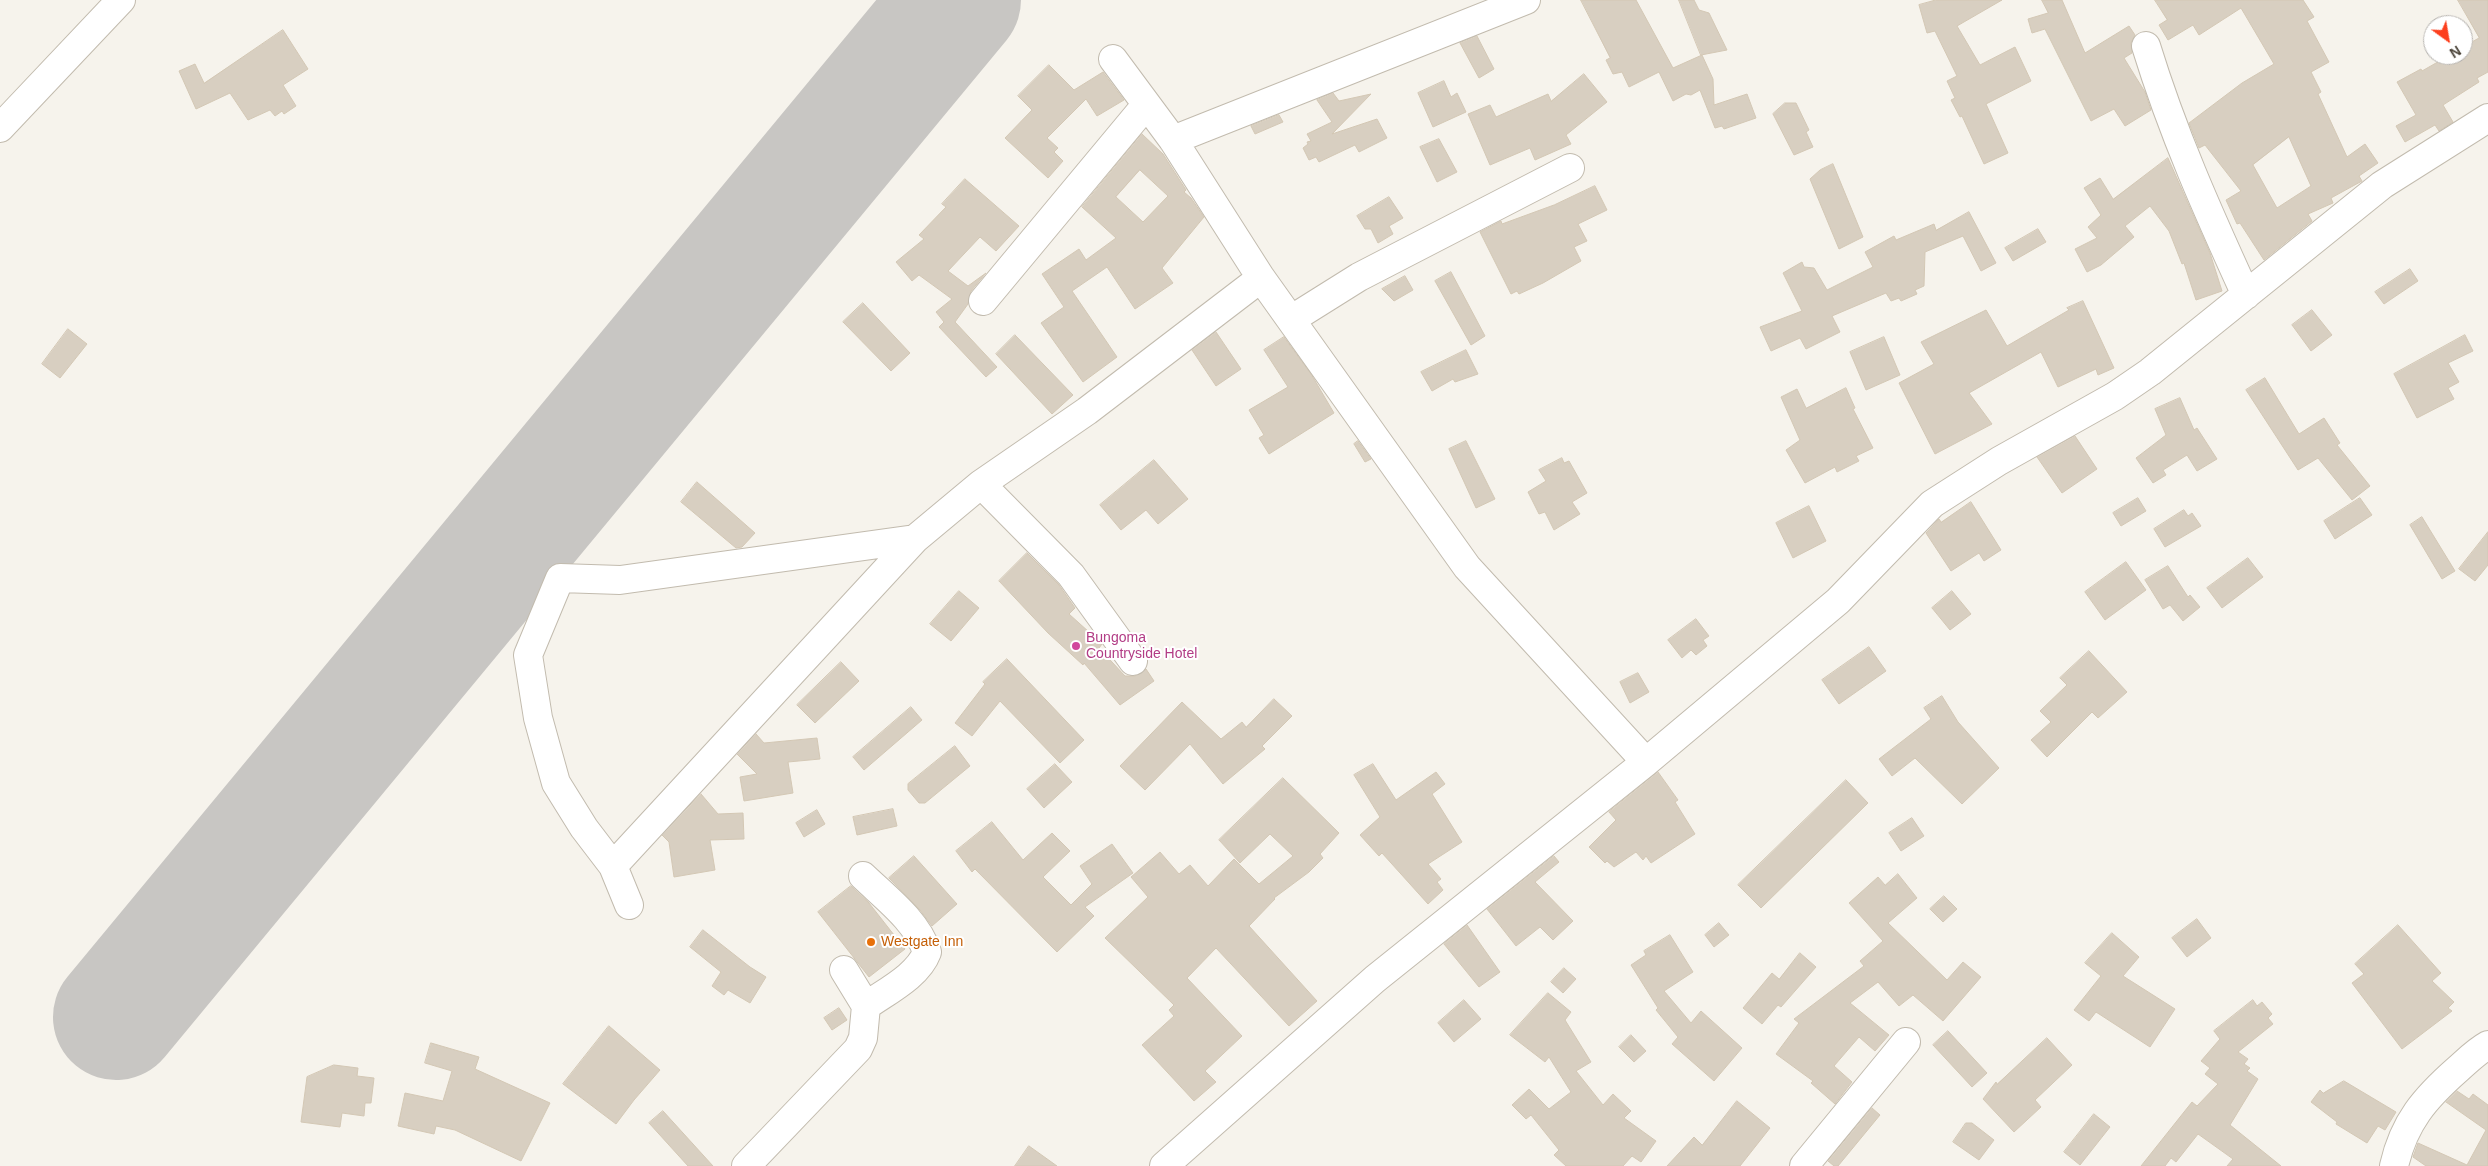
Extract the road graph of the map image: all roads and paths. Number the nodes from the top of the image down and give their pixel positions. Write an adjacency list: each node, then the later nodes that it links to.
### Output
1 (121, 0): 7 (street)
2 (1526, 0): 8 (street)
3 (2146, 46): 11 (street)
4 (1113, 59): 5 (street)
5 (1146, 105): 8 (street); 12 (street)
6 (2488, 118): 11 (street)
7 (0, 128)
8 (1173, 140): 10 (street)
9 (1570, 168): 13 (street)
10 (1261, 278): 13 (street); 14 (street)
11 (2246, 296): 17 (street)
12 (983, 301)
13 (1292, 319): 17 (street)
14 (981, 484): 15 (street); 16 (street)
15 (915, 539): 18 (street); 18 (street)
16 (1133, 661)
17 (1646, 762): 26 (street)
18 (613, 866): 20 (street)
19 (863, 876): 22 (street)
20 (630, 905)
21 (844, 970): 22 (street)
22 (866, 1006): 25 (street)
23 (1906, 1042): 27 (street)
24 (2488, 1045): 28 (street)
25 (746, 1166)
26 (1164, 1166)
27 (1804, 1166)
28 (2394, 1166)

